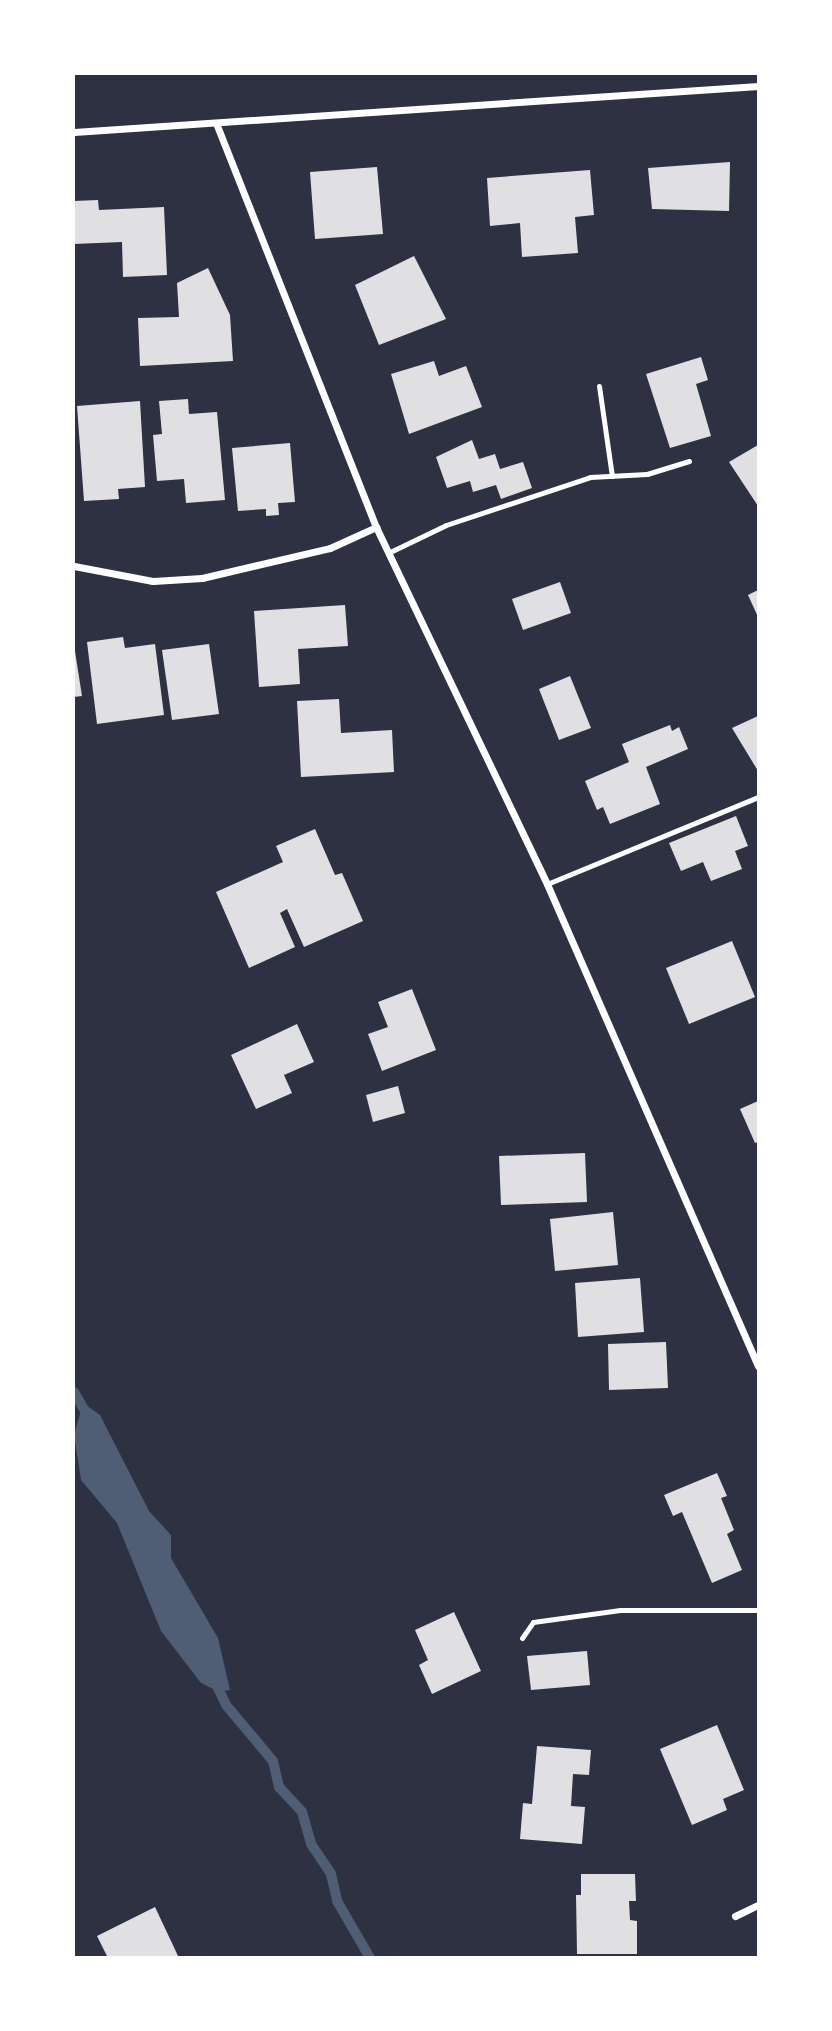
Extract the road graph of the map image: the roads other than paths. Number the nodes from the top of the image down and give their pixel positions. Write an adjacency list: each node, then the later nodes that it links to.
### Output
1 (758, 86): 2 (street)
2 (216, 123): 3 (street); 7 (street)
3 (74, 132)
4 (599, 386): 6 (lane)
5 (689, 461): 6 (lane)
6 (611, 476): 8 (lane)
7 (376, 527): 8 (street); 9 (street)
8 (388, 553): 11 (street)
9 (74, 566)
10 (758, 797): 11 (lane)
11 (547, 884): 12 (street)
12 (758, 1366)
13 (758, 1610): 14 (lane)
14 (522, 1638)
15 (758, 1905): 16 (street)
16 (735, 1916)

